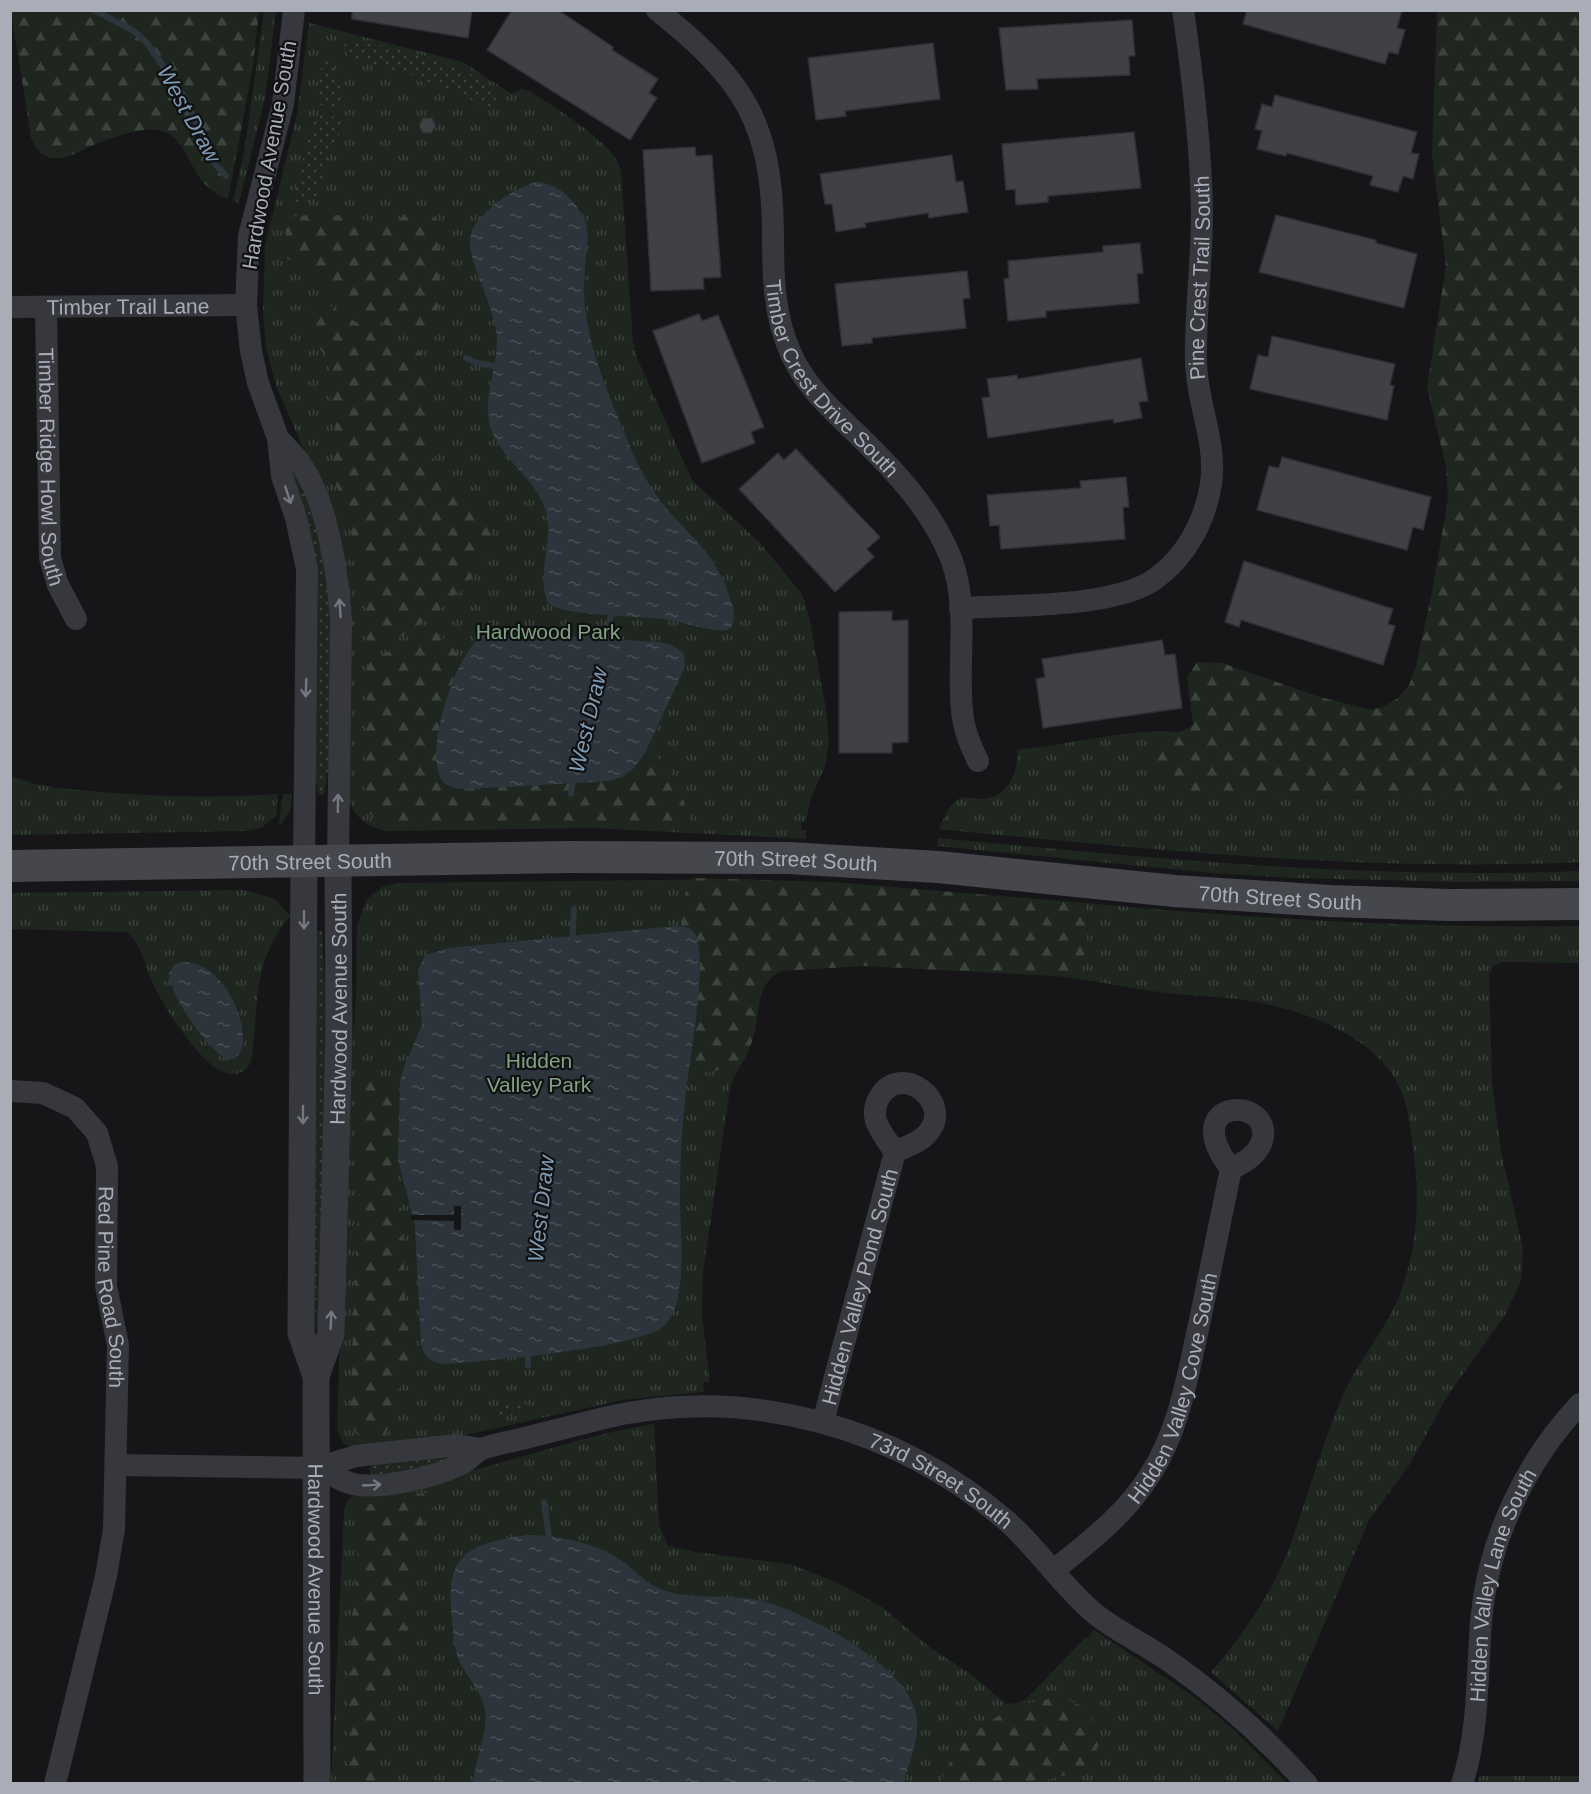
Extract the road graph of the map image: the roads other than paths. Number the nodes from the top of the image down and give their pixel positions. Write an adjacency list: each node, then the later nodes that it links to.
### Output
1 (294, 10): 4 (street, Hardwood Avenue South)
2 (657, 10): 8 (street, Timber Crest Drive South)
3 (1183, 10): 8 (street, Pine Crest Trail South)
4 (246, 304): 6 (street, Timber Trail Lane); 7 (street, Hardwood Avenue South)
5 (10, 307): 6 (street, Timber Trail Lane)
6 (46, 308): 9 (street, Timber Ridge Howl South)
7 (278, 438): 11 (street, Hardwood Avenue South, one-way to 7); 12 (street, Hardwood Avenue South, one-way to 12)
8 (960, 608): 10 (street, Timber Crest Drive South)
9 (76, 619)
10 (978, 761)
11 (338, 861): 12 (main road, 70th Street South); 14 (main road, 70th Street South); 18 (street, Hardwood Avenue South, one-way to 11)
12 (304, 862): 13 (main road, 70th Street South); 18 (street, Hardwood Avenue South, one-way to 18)
13 (10, 866)
14 (1581, 904)
15 (10, 1091): 22 (street, Red Pine Road South)
16 (895, 1152): 20 (street, Hidden Valley Pond South)
17 (1231, 1169): 24 (street, Hidden Valley Cove South)
18 (316, 1376): 23 (street, Hardwood Avenue South)
19 (1581, 1404): 28 (street, Hidden Valley Lane South)
20 (823, 1422): 21 (street, 73rd Street South); 24 (street, 73rd Street South)
21 (481, 1449): 23 (street, 73rd Street South); 23 (street, 73rd Street South, one-way to 21)
22 (116, 1465): 23 (street); 25 (street, Red Pine Road South)
23 (317, 1468): 26 (street, Hardwood Avenue South)
24 (1054, 1570): 27 (street, 73rd Street South)
25 (55, 1784)
26 (317, 1784)
27 (1306, 1784)
28 (1462, 1784)

